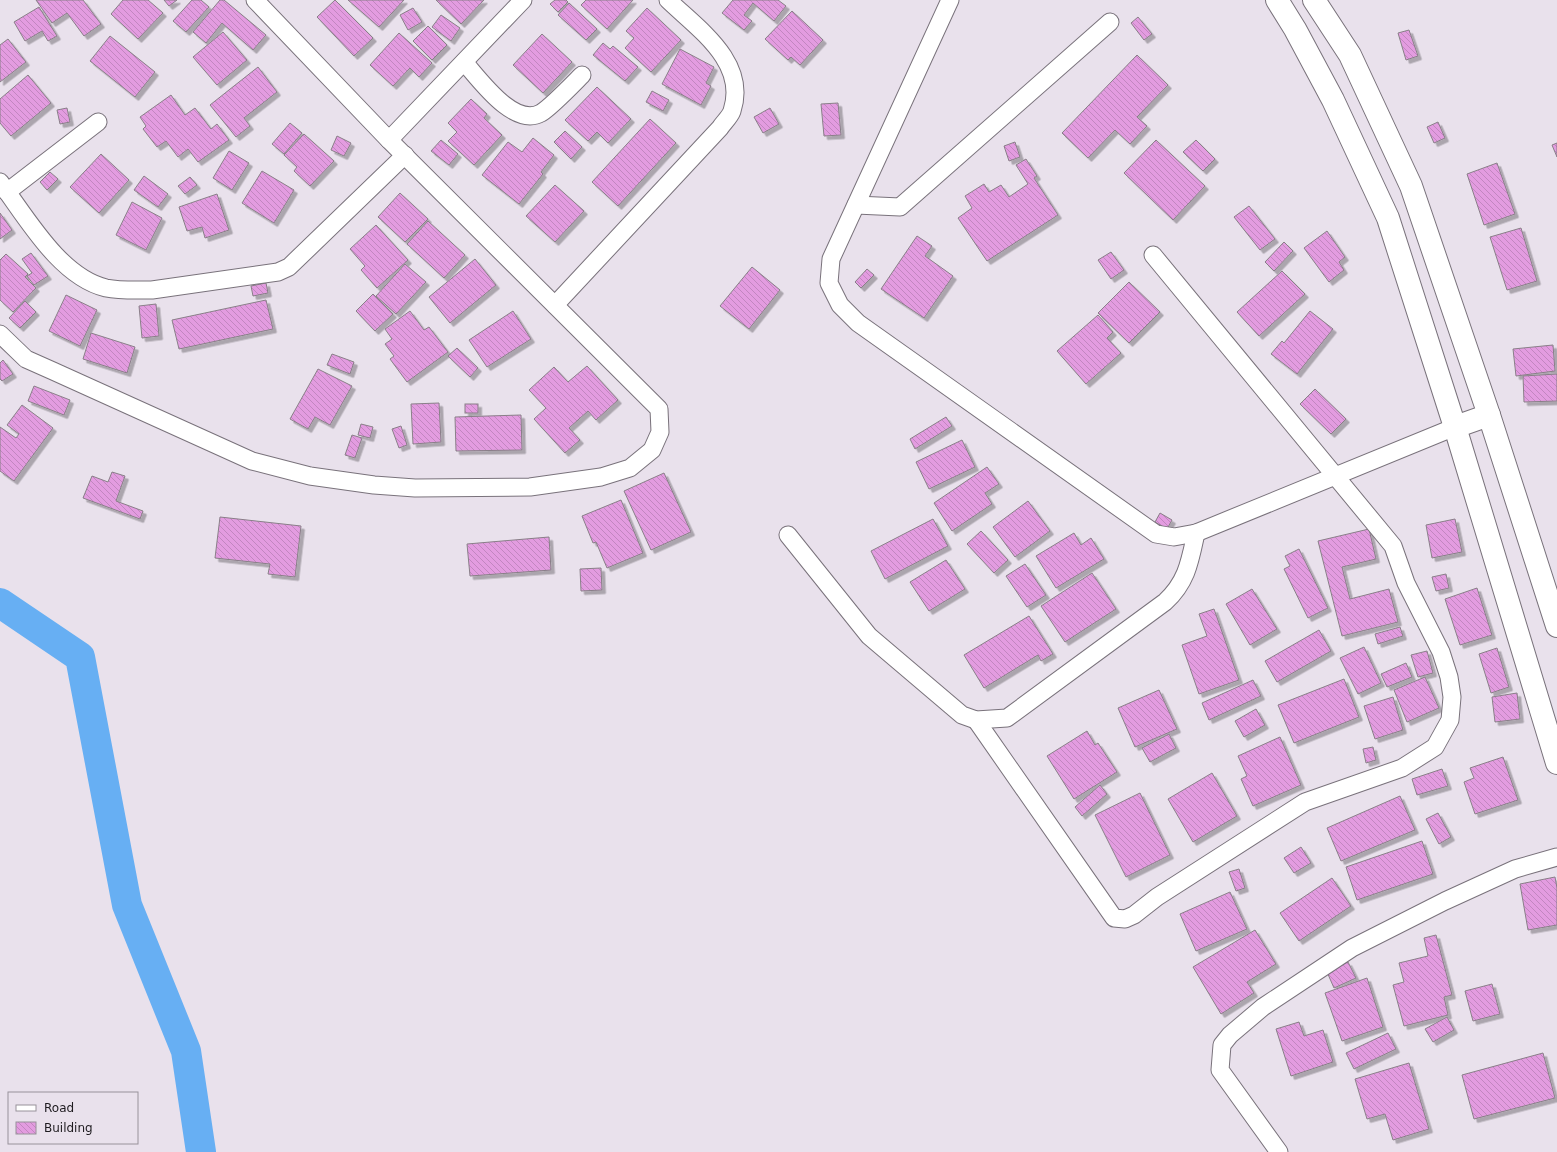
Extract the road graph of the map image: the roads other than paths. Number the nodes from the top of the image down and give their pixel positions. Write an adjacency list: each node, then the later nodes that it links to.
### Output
1 (523, 0): 8 (street)
2 (668, 0): 16 (street)
3 (950, 0): 14 (street)
4 (1277, 0): 19 (street)
5 (1314, 0): 18 (street)
6 (264, 3): 11 (street)
7 (1110, 22): 14 (street)
8 (464, 62): 9 (street); 11 (street)
9 (582, 75)
10 (98, 122): 13 (street)
11 (390, 140): 12 (street)
12 (405, 155): 13 (street); 16 (street)
13 (4, 187)
14 (856, 205): 21 (street)
15 (1153, 255): 20 (street)
16 (555, 305): 17 (street)
17 (0, 334)
18 (1490, 415): 19 (street); 23 (street)
19 (1455, 427): 20 (street); 25 (street)
20 (1334, 477): 21 (street); 24 (street)
21 (1196, 533): 24 (street)
22 (788, 535): 24 (street)
23 (1557, 626)
24 (976, 720)
25 (1557, 763)
26 (1557, 857): 27 (street)
27 (1279, 1152)

